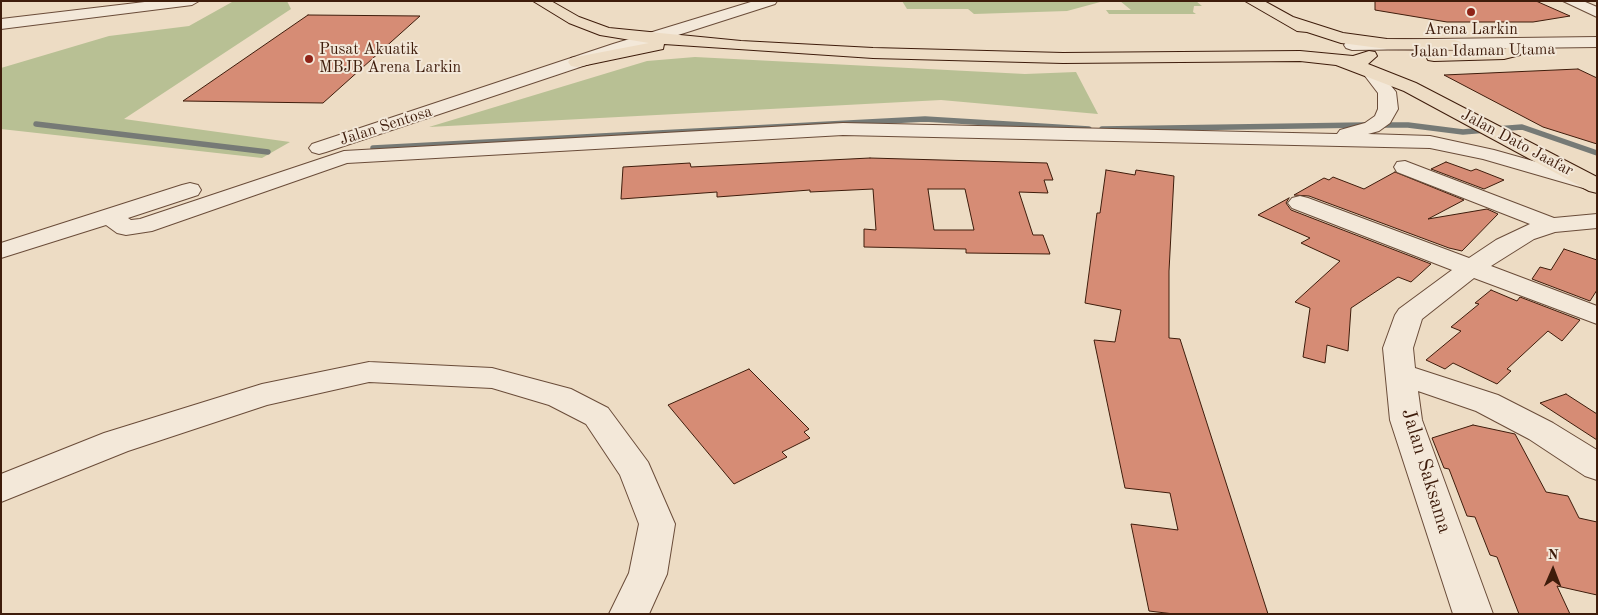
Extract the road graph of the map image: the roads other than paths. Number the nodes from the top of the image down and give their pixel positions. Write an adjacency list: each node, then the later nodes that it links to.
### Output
1 (137, 1): 9 (street)
2 (192, 1): 12 (street)
3 (540, 1): 11 (main road)
4 (566, 1): 13 (main road)
5 (770, 1): 13 (street, Jalan Sentosa)
6 (1252, 1): 10 (main road)
7 (1570, 1): 8 (street)
8 (1597, 13)
9 (1, 16)
10 (1279, 16): 15 (main road); 17 (main road); 19 (main road); 23 (main road)
11 (574, 20): 14 (main road); 26 (main road)
12 (1, 24)
13 (669, 33): 14 (street, Jalan Sentosa); 23 (main road)
14 (650, 38): 20 (main road); 26 (street, Jalan Sentosa)
15 (1334, 42): 17 (main road); 18 (main road)
16 (1597, 42): 19 (street, Jalan Idaman Utama)
17 (1311, 45): 23 (main road); 25 (main road)
18 (1352, 45): 19 (street, Jalan Idaman Utama); 24 (main road, Jalan Dato Jaafar)
19 (1456, 45)
20 (741, 46): 23 (main road); 26 (main road)
21 (1514, 51): 22 (street, Jalan Idaman Utama); 24 (street, Jalan Idaman Utama); 28 (main road)
22 (1593, 54)
23 (1227, 55): 25 (main road); 27 (main road)
24 (1369, 56): 25 (main road); 28 (main road, Jalan Dato Jaafar)
25 (1331, 59): 28 (main road, Jalan Dato Jaafar)
26 (577, 62): 33 (street, Jalan Sentosa)
27 (1374, 76): 28 (main road); 29 (street)
28 (1429, 95): 31 (main road, Jalan Dato Jaafar)
29 (1327, 139): 31 (street); 33 (street)
30 (1405, 167): 35 (street)
31 (1597, 186)
32 (1300, 203): 37 (street)
33 (110, 216): 36 (street, Jalan Sentosa)
34 (1597, 220): 35 (street, Jalan Saksama)
35 (1552, 225): 37 (street, Jalan Saksama)
36 (1, 251)
37 (1472, 268): 38 (street); 39 (street, Jalan Saksama)
38 (1597, 316)
39 (1400, 374): 40 (street); 43 (street, Jalan Saksama)
40 (1597, 467)
41 (1, 489): 42 (street)
42 (628, 614)
43 (1473, 614)

